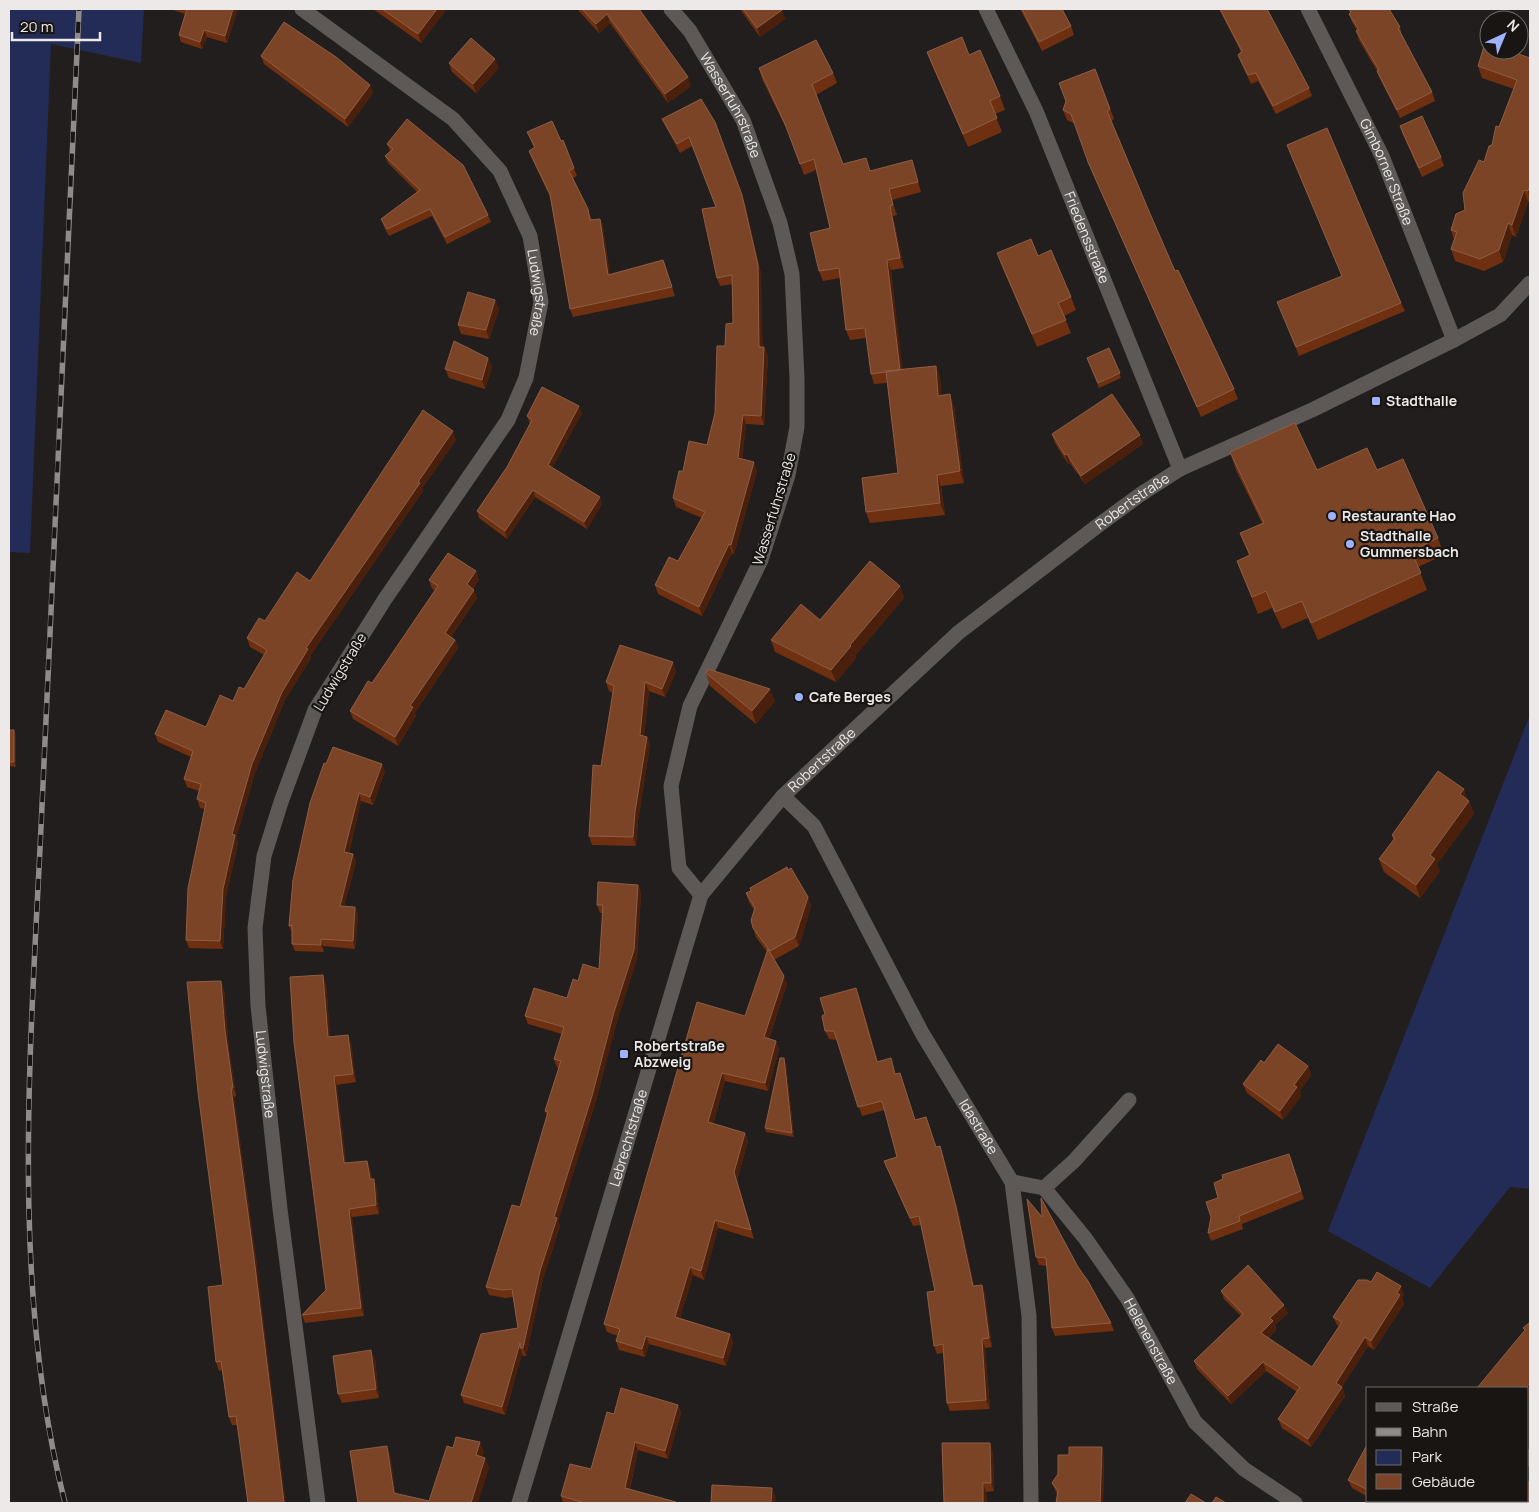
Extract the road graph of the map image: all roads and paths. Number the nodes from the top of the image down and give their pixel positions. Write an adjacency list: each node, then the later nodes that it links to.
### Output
1 (302, 9): 13 (street, Ludwigstraße)
2 (671, 9): 9 (street, Wasserfuhrstraße)
3 (986, 9): 7 (street, Friedensstraße)
4 (1308, 9): 6 (street, Gimborner Straße)
5 (1530, 282): 6 (street, Robertstraße)
6 (1454, 340): 7 (street, Robertstraße)
7 (1180, 469): 8 (street, Robertstraße)
8 (783, 796): 9 (street, Lebrechtstraße); 11 (street, Idastraße)
9 (701, 894): 14 (street, Lebrechtstraße)
10 (1129, 1100): 12 (street)
11 (1012, 1182): 12 (street); 15 (street, Idastraße)
12 (1044, 1188): 16 (street, Helenenstraße)
13 (318, 1503)
14 (519, 1503)
15 (1031, 1503)
16 (1295, 1503)

